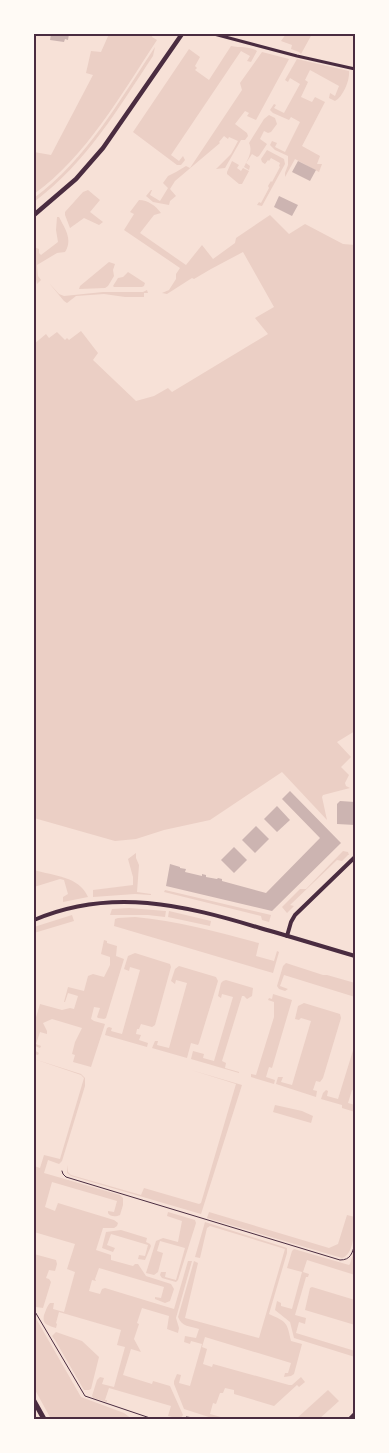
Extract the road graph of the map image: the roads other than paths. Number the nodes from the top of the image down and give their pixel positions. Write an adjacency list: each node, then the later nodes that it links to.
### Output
1 (182, 34): 4 (main road)
2 (214, 34): 3 (street)
3 (355, 69)
4 (34, 215)
5 (355, 857): 7 (main road)
6 (34, 920): 7 (main road)
7 (287, 936): 8 (main road)
8 (355, 956)
9 (62, 1171): 10 (lane)
10 (355, 1244)
11 (34, 1310): 15 (lane)
12 (34, 1401): 14 (highway)
13 (355, 1414): 18 (main road)
14 (44, 1419)
15 (153, 1419)
16 (184, 1419): 17 (lane)
17 (202, 1419)
18 (350, 1419)

